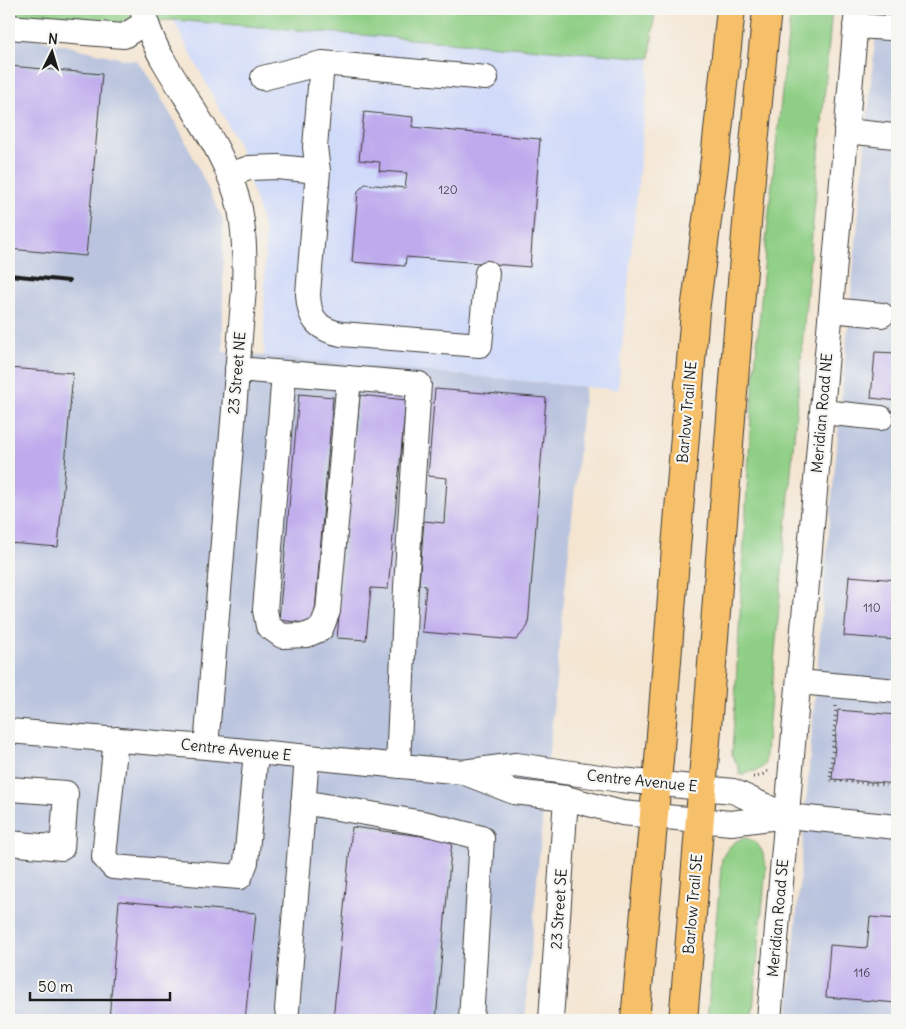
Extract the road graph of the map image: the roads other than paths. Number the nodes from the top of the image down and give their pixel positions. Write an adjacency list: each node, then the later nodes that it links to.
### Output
1 (731, 9): 31 (main road, Barlow Trail NE)
2 (767, 9): 32 (main road)
3 (144, 15): 5 (street); 13 (street, 23 Street NE)
4 (856, 17): 6 (street); 10 (street, Meridian Road NE)
5 (9, 28)
6 (890, 28)
7 (322, 63): 8 (street); 9 (street); 12 (street)
8 (264, 78)
9 (486, 78)
10 (846, 131): 11 (street); 15 (street, Meridian Road NE)
11 (894, 136)
12 (318, 171): 13 (street); 14 (street)
13 (229, 175): 17 (street, 23 Street NE)
14 (487, 273)
15 (831, 310): 16 (street); 20 (street, Meridian Road NE)
16 (882, 315)
17 (237, 369): 18 (street); 26 (street, 23 Street NE)
18 (284, 373): 19 (street); 19 (street)
19 (349, 378): 29 (street)
20 (822, 412): 21 (street); 22 (street, Meridian Road NE)
21 (881, 418)
22 (799, 682): 23 (street); 37 (street, Meridian Road NE)
23 (897, 691)
24 (9, 731): 25 (street, Centre Avenue E)
25 (116, 739): 26 (street, Centre Avenue E); 27 (street)
26 (206, 746): 27 (street, Centre Avenue E)
27 (256, 752): 28 (street, Centre Avenue E)
28 (307, 757): 29 (street, Centre Avenue E); 35 (street)
29 (398, 766): 30 (street, Centre Avenue E)
30 (463, 772): 31 (street, Centre Avenue E); 34 (street, Centre Avenue E)
31 (656, 784): 32 (street, Centre Avenue E); 36 (main road, Barlow Trail NE)
32 (703, 788): 37 (street, Centre Avenue E); 38 (main road, Barlow Trail SE)
33 (9, 789): 40 (street)
34 (566, 798): 36 (street, Centre Avenue E); 43 (street, 23 Street SE)
35 (303, 802): 41 (street); 42 (street)
36 (653, 816): 38 (street, Centre Avenue E); 44 (main road)
37 (787, 816): 38 (street, Centre Avenue E); 39 (street, Centre Avenue E); 46 (street, Meridian Road SE)
38 (701, 820): 45 (main road, Barlow Trail SE)
39 (897, 827)
40 (9, 843)
41 (287, 1010)
42 (471, 1020)
43 (552, 1020)
44 (634, 1020)
45 (683, 1020)
46 (769, 1020)

